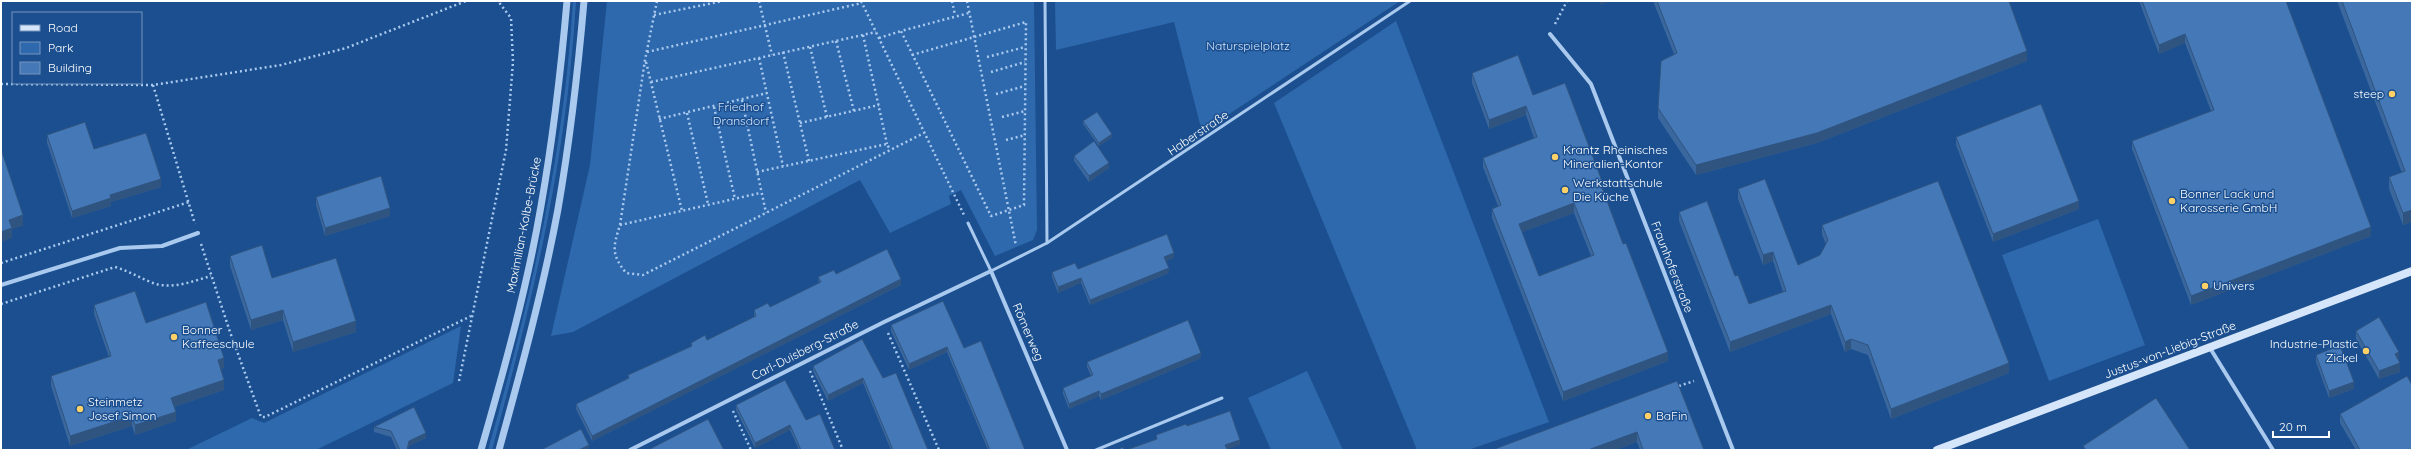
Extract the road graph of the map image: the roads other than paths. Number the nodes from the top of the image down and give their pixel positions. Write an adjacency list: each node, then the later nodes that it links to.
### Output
1 (567, 1): 14 (street, Maximilian-Kolbe-Brücke)
2 (584, 1): 15 (street)
3 (1045, 1): 8 (lane)
4 (1410, 1): 8 (lane, Haberstraße)
5 (1550, 34): 19 (street, Fraunhoferstraße)
6 (968, 223): 9 (lane, Römerweg)
7 (198, 233): 11 (street)
8 (1047, 243): 9 (lane, Haberstraße)
9 (991, 271): 16 (street, Carl-Duisberg-Straße); 17 (street, Römerweg)
10 (2412, 271): 12 (main road, Justus-von-Liebig-Straße)
11 (1, 285)
12 (2210, 348): 20 (main road, Justus-von-Liebig-Straße); 21 (street)
13 (1222, 398): 18 (lane)
14 (481, 450)
15 (499, 450)
16 (630, 450)
17 (1067, 450)
18 (1096, 450)
19 (1733, 450)
20 (1937, 450)
21 (2273, 450)

